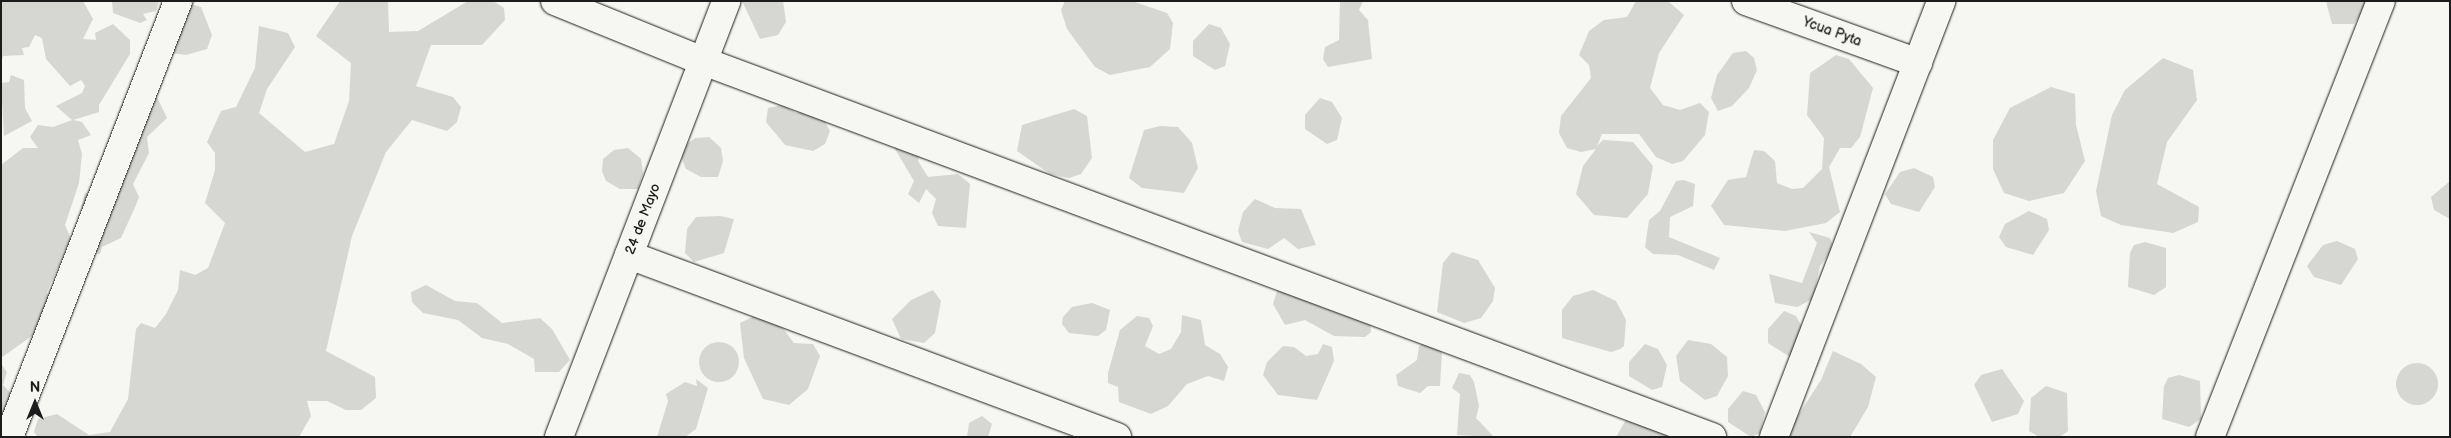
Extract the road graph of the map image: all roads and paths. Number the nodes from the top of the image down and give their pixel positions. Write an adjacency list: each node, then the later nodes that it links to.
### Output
1 (178, 1): 10 (street)
2 (555, 1): 7 (street)
3 (726, 1): 7 (street, 24 de Mayo)
4 (1746, 1): 8 (street, Ycua Pyta)
5 (1941, 1): 8 (street)
6 (2381, 1): 15 (street)
7 (703, 61): 9 (street, 24 de Mayo); 13 (street)
8 (1918, 63): 14 (street)
9 (629, 255): 11 (street, 24 de Mayo); 12 (street)
10 (9, 437)
11 (559, 437)
12 (1117, 437)
13 (1712, 437)
14 (1774, 437)
15 (2210, 437)

